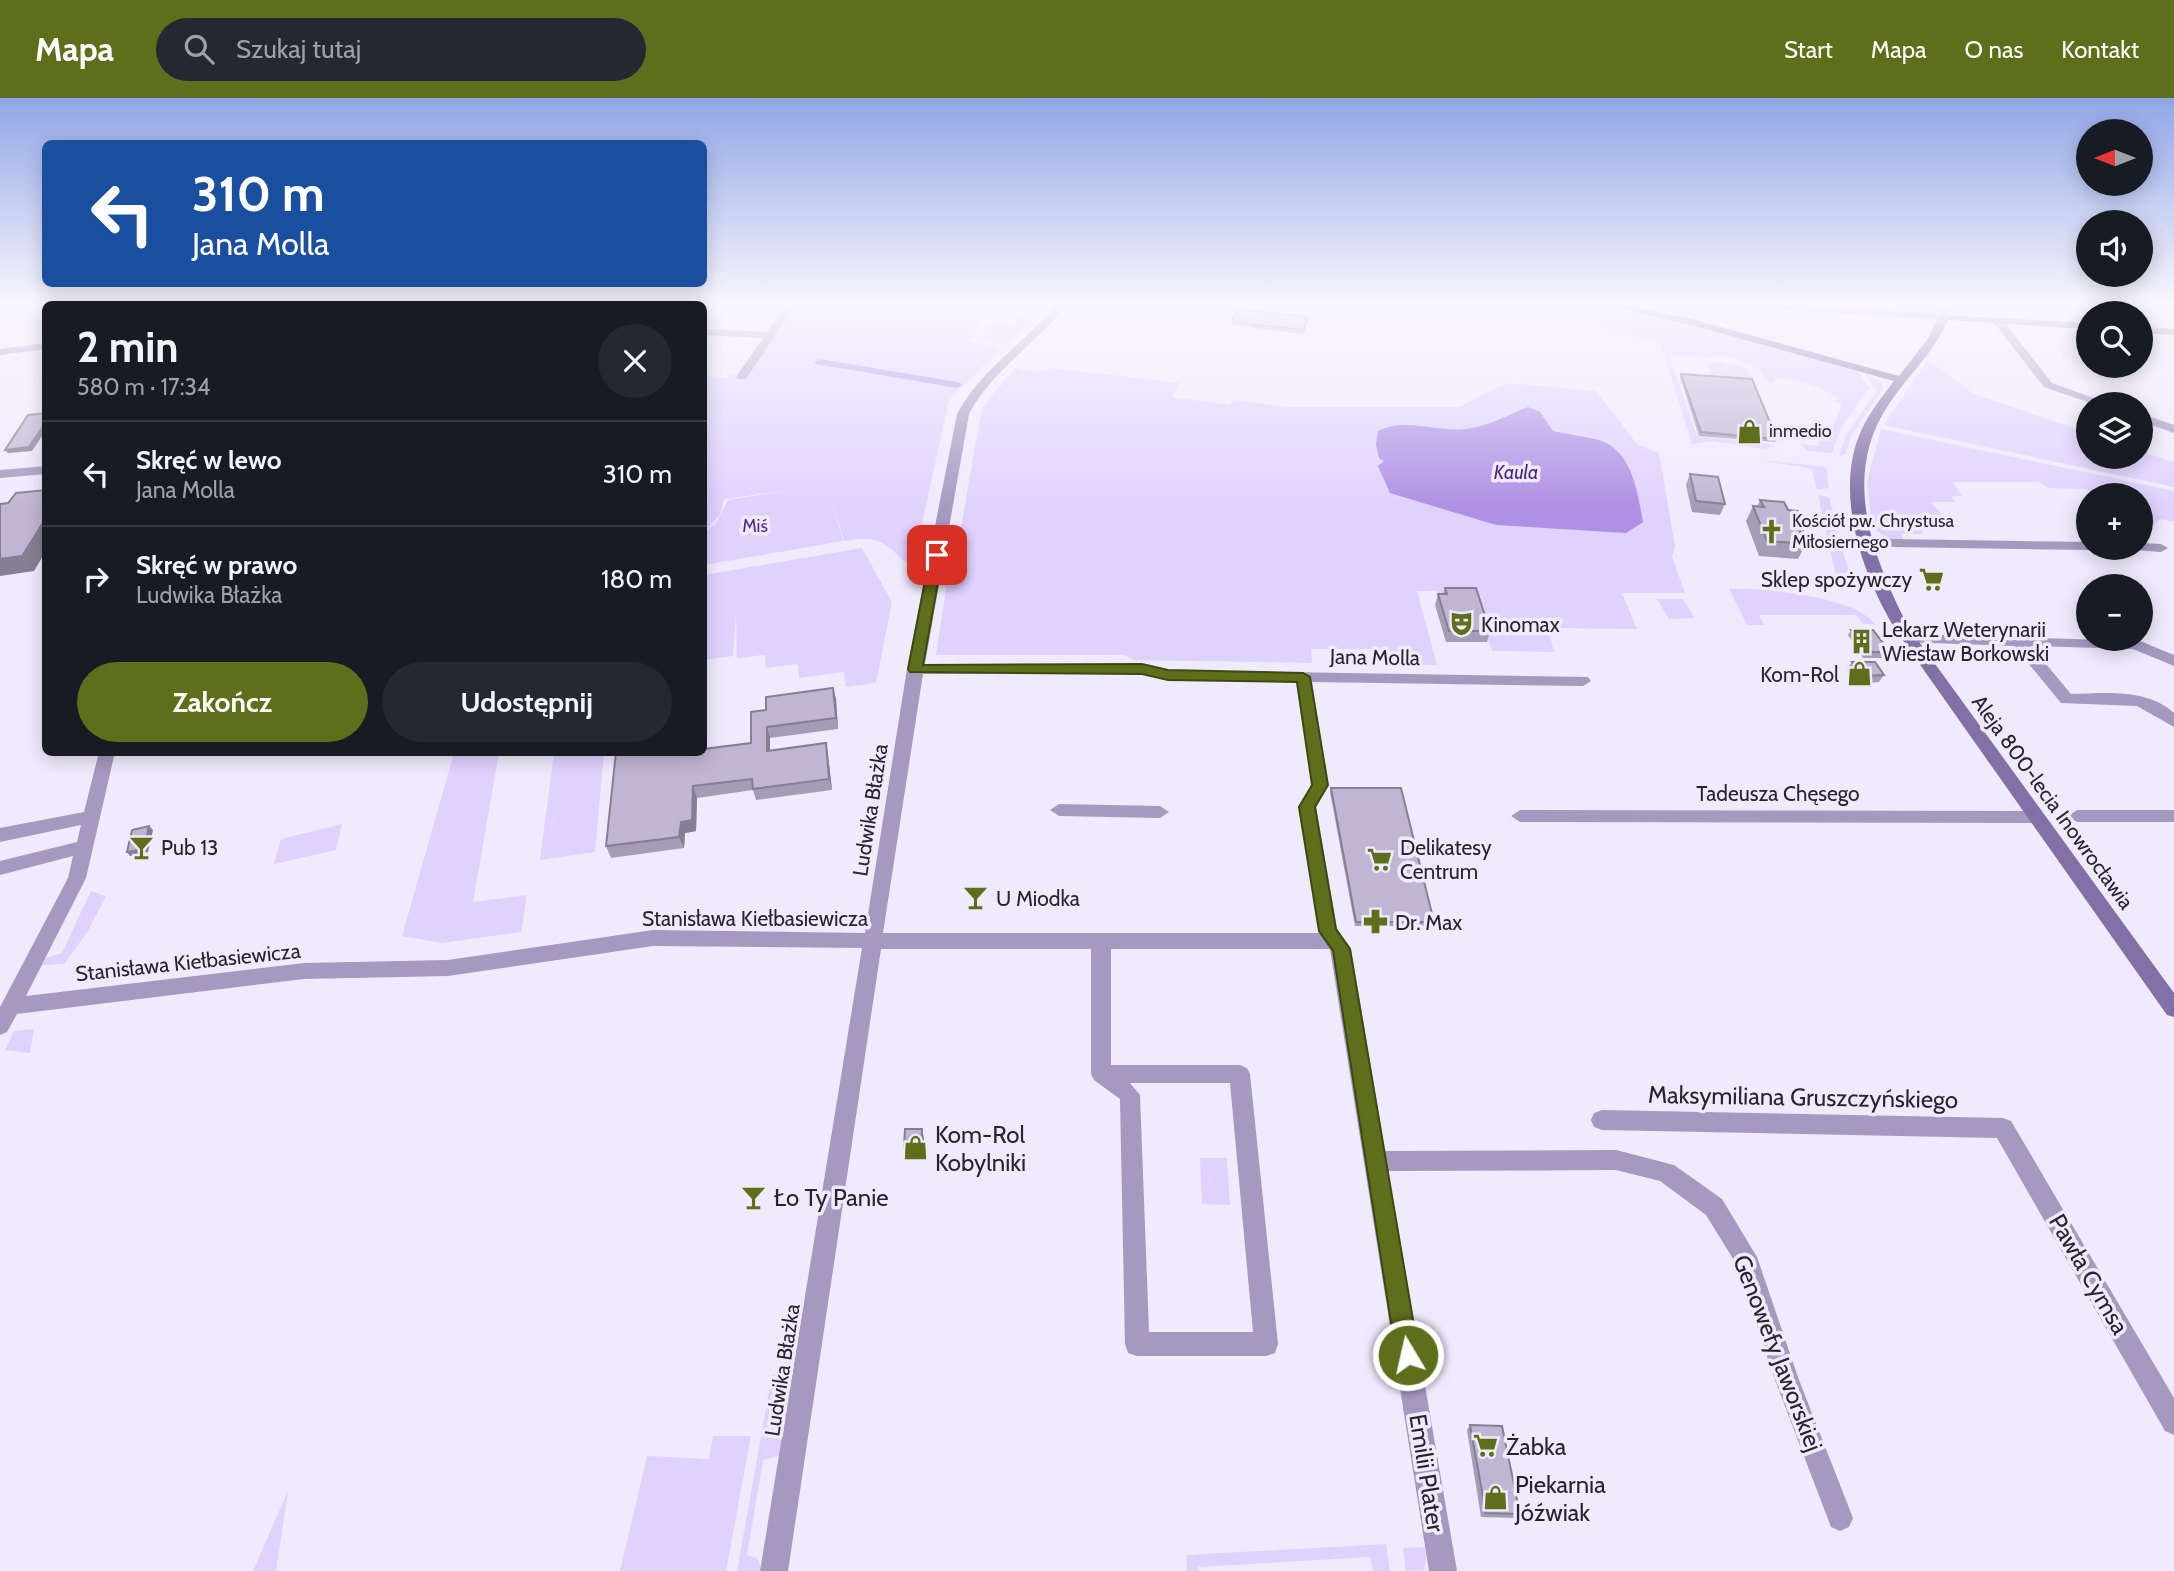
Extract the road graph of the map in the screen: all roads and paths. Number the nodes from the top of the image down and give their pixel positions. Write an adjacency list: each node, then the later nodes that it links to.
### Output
1 (746, 372): 6 (street)
2 (998, 372): 20 (street, Ludwika Błażka)
3 (1872, 372): 7 (street)
4 (1908, 372): 7 (street, Aleja 800-lecia Inowrocławia)
5 (2038, 372): 8 (street)
6 (742, 377)
7 (1902, 380): 13 (street, Aleja 800-lecia Inowrocławia)
8 (2076, 394)
9 (2153, 422): 10 (street)
10 (2174, 429)
11 (42, 470): 12 (street)
12 (0, 474)
13 (1864, 538): 14 (street); 17 (street, Aleja 800-lecia Inowrocławia)
14 (2076, 546)
15 (2153, 548): 16 (street)
16 (2161, 548)
17 (1909, 639): 18 (street); 31 (street, Aleja 800-lecia Inowrocławia)
18 (2018, 641): 19 (street); 23 (street)
19 (2174, 661)
20 (915, 669): 21 (street, Jana Molla); 37 (street, Ludwika Błażka)
21 (1303, 677): 22 (street, Jana Molla); 36 (street, Emilii Plater)
22 (1583, 681)
23 (2174, 722)
24 (106, 756): 30 (street)
25 (1059, 810): 26 (street)
26 (1160, 812)
27 (1520, 816): 31 (street, Tadeusza Chęsego)
28 (2077, 816): 29 (street)
29 (2174, 816)
30 (91, 817): 32 (street); 33 (street)
31 (2036, 817): 39 (street, Aleja 800-lecia Inowrocławia)
32 (0, 835)
33 (83, 847): 34 (street); 38 (street)
34 (0, 867)
35 (1101, 941): 36 (street, Stanisława Kiełbasiewicza); 37 (street, Stanisława Kiełbasiewicza); 41 (street)
36 (1335, 941): 44 (street, Emilii Plater)
37 (873, 942): 38 (street, Stanisława Kiełbasiewicza); 47 (street, Ludwika Błażka)
38 (11, 1006): 40 (street)
39 (2174, 1009)
40 (0, 1026)
41 (1101, 1074): 41 (street)
42 (1602, 1120): 43 (street, Maksymiliana Gruszczyńskiego)
43 (2003, 1128): 45 (street, Pawła Cymsa)
44 (1375, 1161): 46 (street, Genowefy Jaworskiej); 48 (street, Emilii Plater)
45 (2174, 1422)
46 (1840, 1518)
47 (774, 1571)
48 (1443, 1571)

